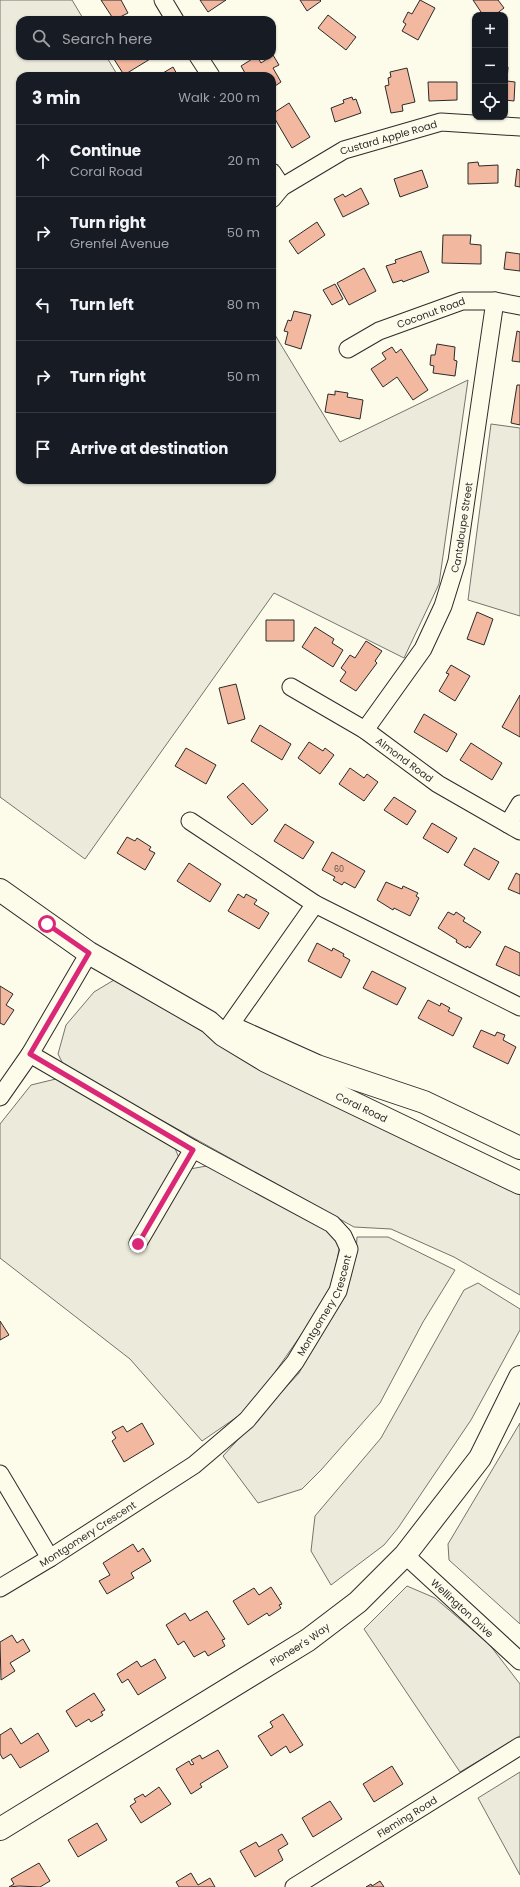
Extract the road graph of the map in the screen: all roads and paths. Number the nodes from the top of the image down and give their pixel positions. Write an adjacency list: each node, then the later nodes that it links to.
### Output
1 (163, 0): 2 (street)
2 (173, 16)
3 (201, 60): 4 (street)
4 (208, 72)
5 (520, 127): 6 (street, Custard Apple Road)
6 (277, 193)
7 (495, 302): 8 (street, Coconut Road); 9 (street, Coconut Road); 11 (street, Cantaloupe Street)
8 (520, 306)
9 (348, 350)
10 (291, 687): 11 (street, Almond Road)
11 (365, 730): 14 (street, Almond Road)
12 (520, 804): 14 (street)
13 (190, 821): 16 (street)
14 (514, 828)
15 (0, 890): 17 (main road, Coral Road)
16 (315, 904): 18 (street); 19 (street)
17 (89, 953): 19 (main road, Coral Road); 20 (street)
18 (520, 1007)
19 (220, 1028): 22 (main road, Coral Road); 24 (main road, Coral Road)
20 (30, 1054): 21 (street); 23 (street, Montgomery Crescent)
21 (0, 1097)
22 (520, 1148)
23 (193, 1150): 25 (street); 29 (street, Montgomery Crescent)
24 (520, 1182)
25 (138, 1244)
26 (520, 1377): 28 (main road, Pioneer's Way)
27 (0, 1474): 29 (street)
28 (405, 1556): 31 (street, Wellington Drive); 33 (main road, Pioneer's Way)
29 (50, 1558): 30 (street, Montgomery Crescent)
30 (0, 1588)
31 (520, 1661)
32 (520, 1746): 34 (street, Fleming Road)
33 (0, 1829)
34 (294, 1887)

